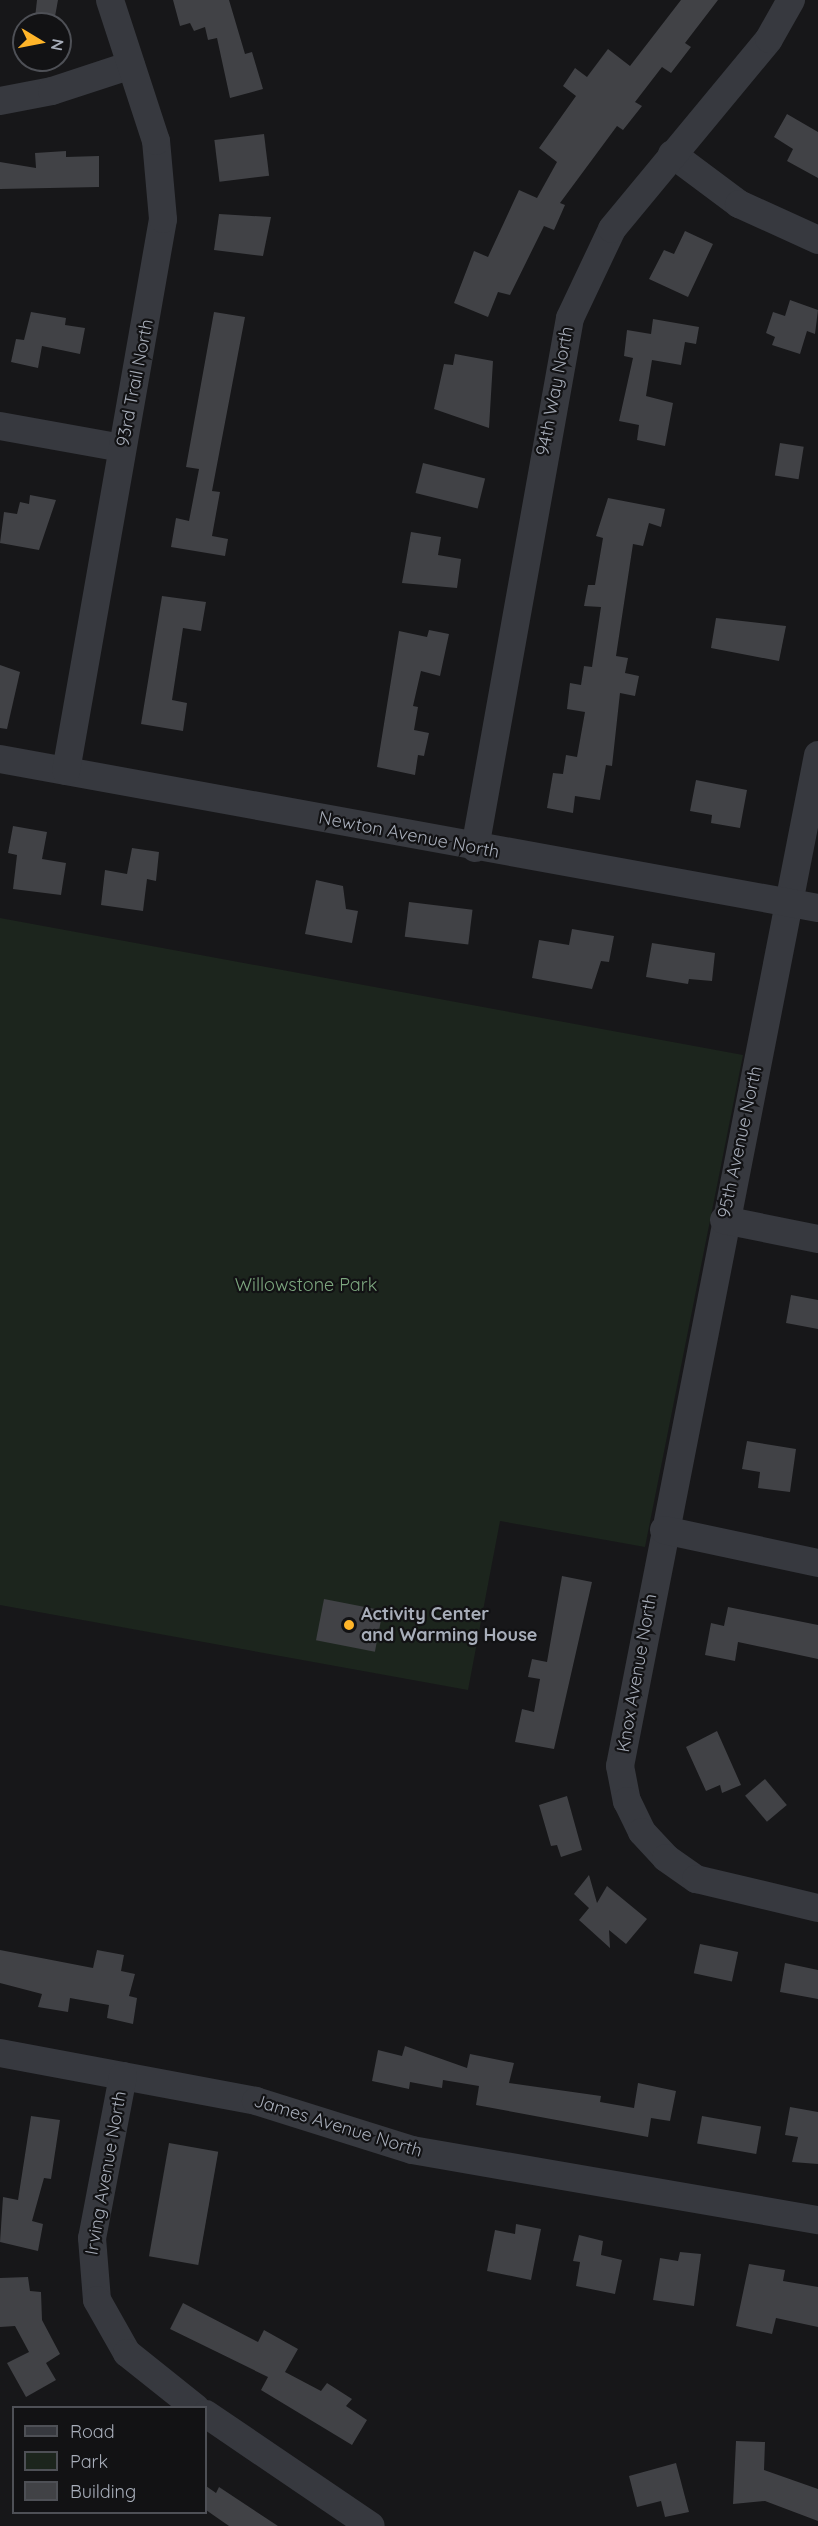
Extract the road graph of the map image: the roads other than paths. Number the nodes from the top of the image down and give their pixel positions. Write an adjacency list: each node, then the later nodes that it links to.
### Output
1 (110, 0): 3 (street, 93rd Trail North)
2 (791, 0): 5 (street, 94th Way North)
3 (131, 65): 4 (street); 8 (street, 93rd Trail North)
4 (0, 101)
5 (672, 154): 6 (street); 12 (street, 94th Way North)
6 (818, 240)
7 (0, 426): 8 (street)
8 (122, 448): 11 (street, 93rd Trail North)
9 (818, 755): 13 (street, 95th Avenue North)
10 (0, 759): 11 (street, Newton Avenue North)
11 (66, 771): 12 (street, Newton Avenue North)
12 (475, 848): 13 (street, Newton Avenue North)
13 (790, 903): 14 (street, Newton Avenue North); 15 (street, 95th Avenue North)
14 (818, 908)
15 (724, 1220): 16 (street); 17 (street, 95th Avenue North)
16 (818, 1239)
17 (664, 1530): 18 (street); 19 (street, Knox Avenue North)
18 (818, 1563)
19 (818, 1908)
20 (0, 2053): 21 (street, James Avenue North)
21 (123, 2076): 22 (street, James Avenue North); 23 (street, Irving Avenue North)
22 (818, 2220)
23 (193, 2406)
24 (207, 2415): 25 (street)
25 (371, 2526)

